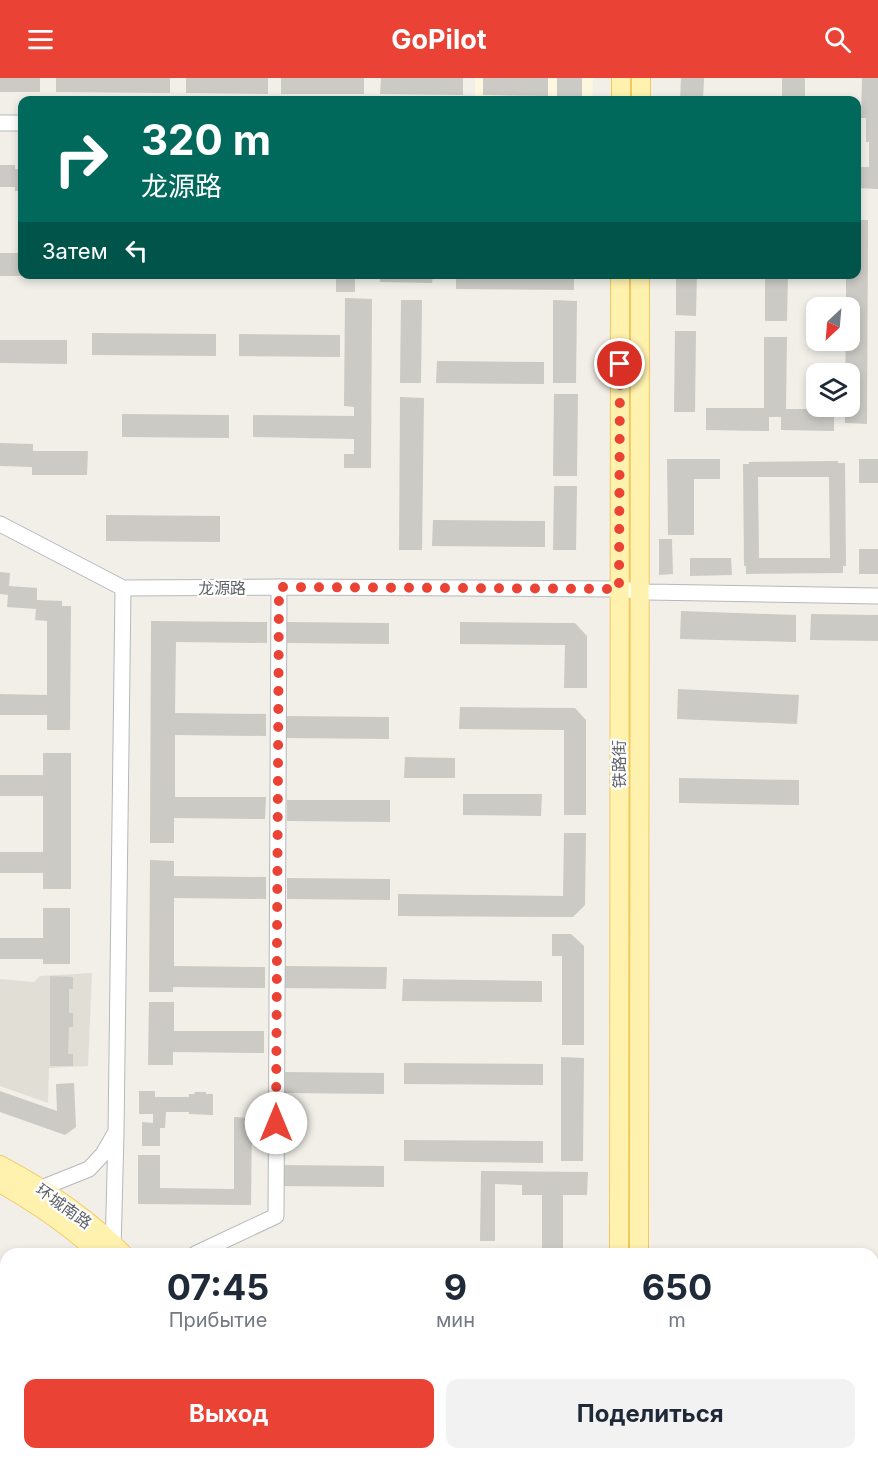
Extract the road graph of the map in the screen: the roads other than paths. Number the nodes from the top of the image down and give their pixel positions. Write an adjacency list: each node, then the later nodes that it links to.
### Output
1 (621, 78): 3 (main road)
2 (641, 78): 4 (main road)
3 (621, 96)
4 (641, 96)
5 (0, 123): 6 (street)
6 (18, 123)
7 (620, 279): 12 (main road, 铁路街)
8 (640, 279): 13 (main road, 铁路街)
9 (0, 524): 11 (street, 龙源路)
10 (279, 587): 11 (street, 龙源路); 12 (street, 龙源路); 23 (street)
11 (123, 588): 15 (street)
12 (619, 589): 13 (street, 龙源路); 24 (main road, 铁路街)
13 (640, 592): 14 (street, 龙源路); 25 (main road, 铁路街)
14 (878, 596)
15 (116, 1133): 18 (street); 22 (street)
16 (0, 1165): 18 (main road, 环城南路)
17 (0, 1183): 19 (main road, 环城南路)
18 (42, 1188): 19 (street); 21 (main road, 环城南路)
19 (22, 1196): 20 (main road, 环城南路)
20 (106, 1248)
21 (109, 1248)
22 (112, 1248)
23 (208, 1248)
24 (619, 1248)
25 (639, 1248)

